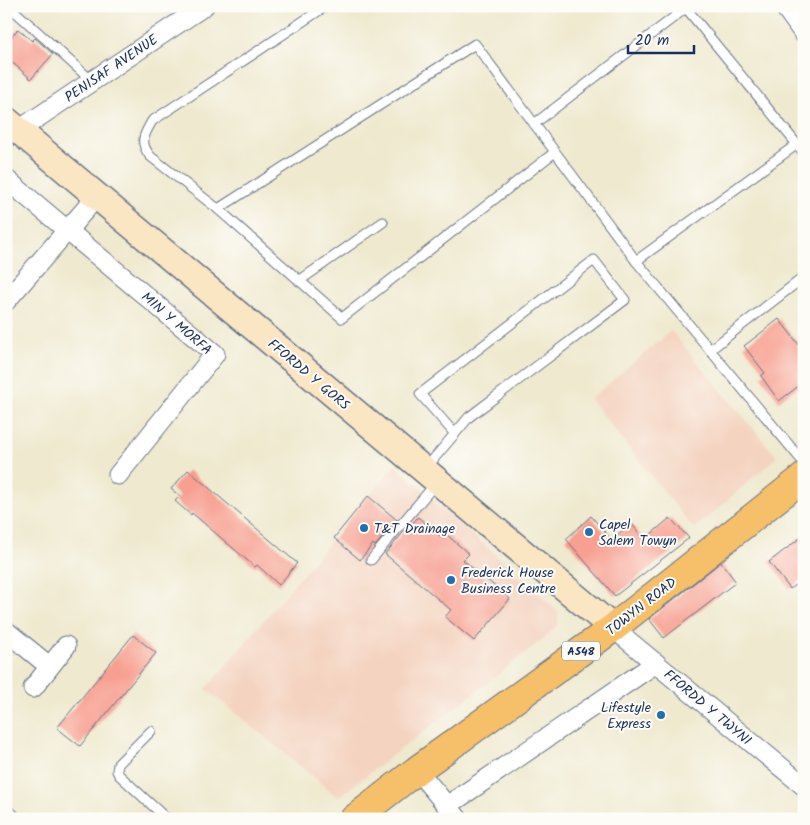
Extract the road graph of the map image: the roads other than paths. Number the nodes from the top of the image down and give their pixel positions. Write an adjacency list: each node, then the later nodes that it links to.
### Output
1 (9, 6): 6 (lane)
2 (204, 6): 6 (street, PENISAF AVENUE)
3 (326, 6): 14 (lane)
4 (784, 6): 5 (street)
5 (804, 34)
6 (92, 81): 8 (street, PENISAF AVENUE)
7 (534, 124): 9 (lane); 10 (lane); 14 (lane)
8 (12, 125): 13 (street, FFORDD Y GORS)
9 (796, 144): 11 (lane); 17 (lane)
10 (555, 152): 17 (lane); 19 (lane)
11 (804, 154)
12 (6, 179): 16 (street, MIN Y MORFA)
13 (97, 196): 16 (street); 25 (street, FFORDD Y GORS)
14 (218, 209): 19 (lane)
15 (383, 222): 19 (lane)
16 (67, 230): 20 (street); 24 (street, MIN Y MORFA)
17 (636, 261): 21 (lane)
18 (804, 278): 21 (lane)
19 (300, 281)
20 (6, 301)
21 (710, 350): 23 (lane)
22 (455, 434): 22 (lane); 25 (lane)
23 (804, 463)
24 (118, 475)
25 (431, 475): 27 (lane); 28 (street, FFORDD Y GORS)
26 (804, 477): 28 (main road, TOWYN ROAD / A548)
27 (371, 560)
28 (613, 628): 31 (street, FFORDD Y TWYNI); 35 (main road, TOWYN ROAD / A548)
29 (6, 632): 32 (street)
30 (66, 646): 32 (street)
31 (656, 663): 36 (street, FFORDD Y TWYNI); 37 (street)
32 (49, 666): 33 (street)
33 (33, 688)
34 (152, 731): 40 (lane)
35 (417, 770): 37 (street); 41 (main road, TOWYN ROAD / A548)
36 (804, 786)
37 (452, 812)
38 (6, 814): 39 (street)
39 (11, 819)
40 (167, 819)
41 (354, 819)

